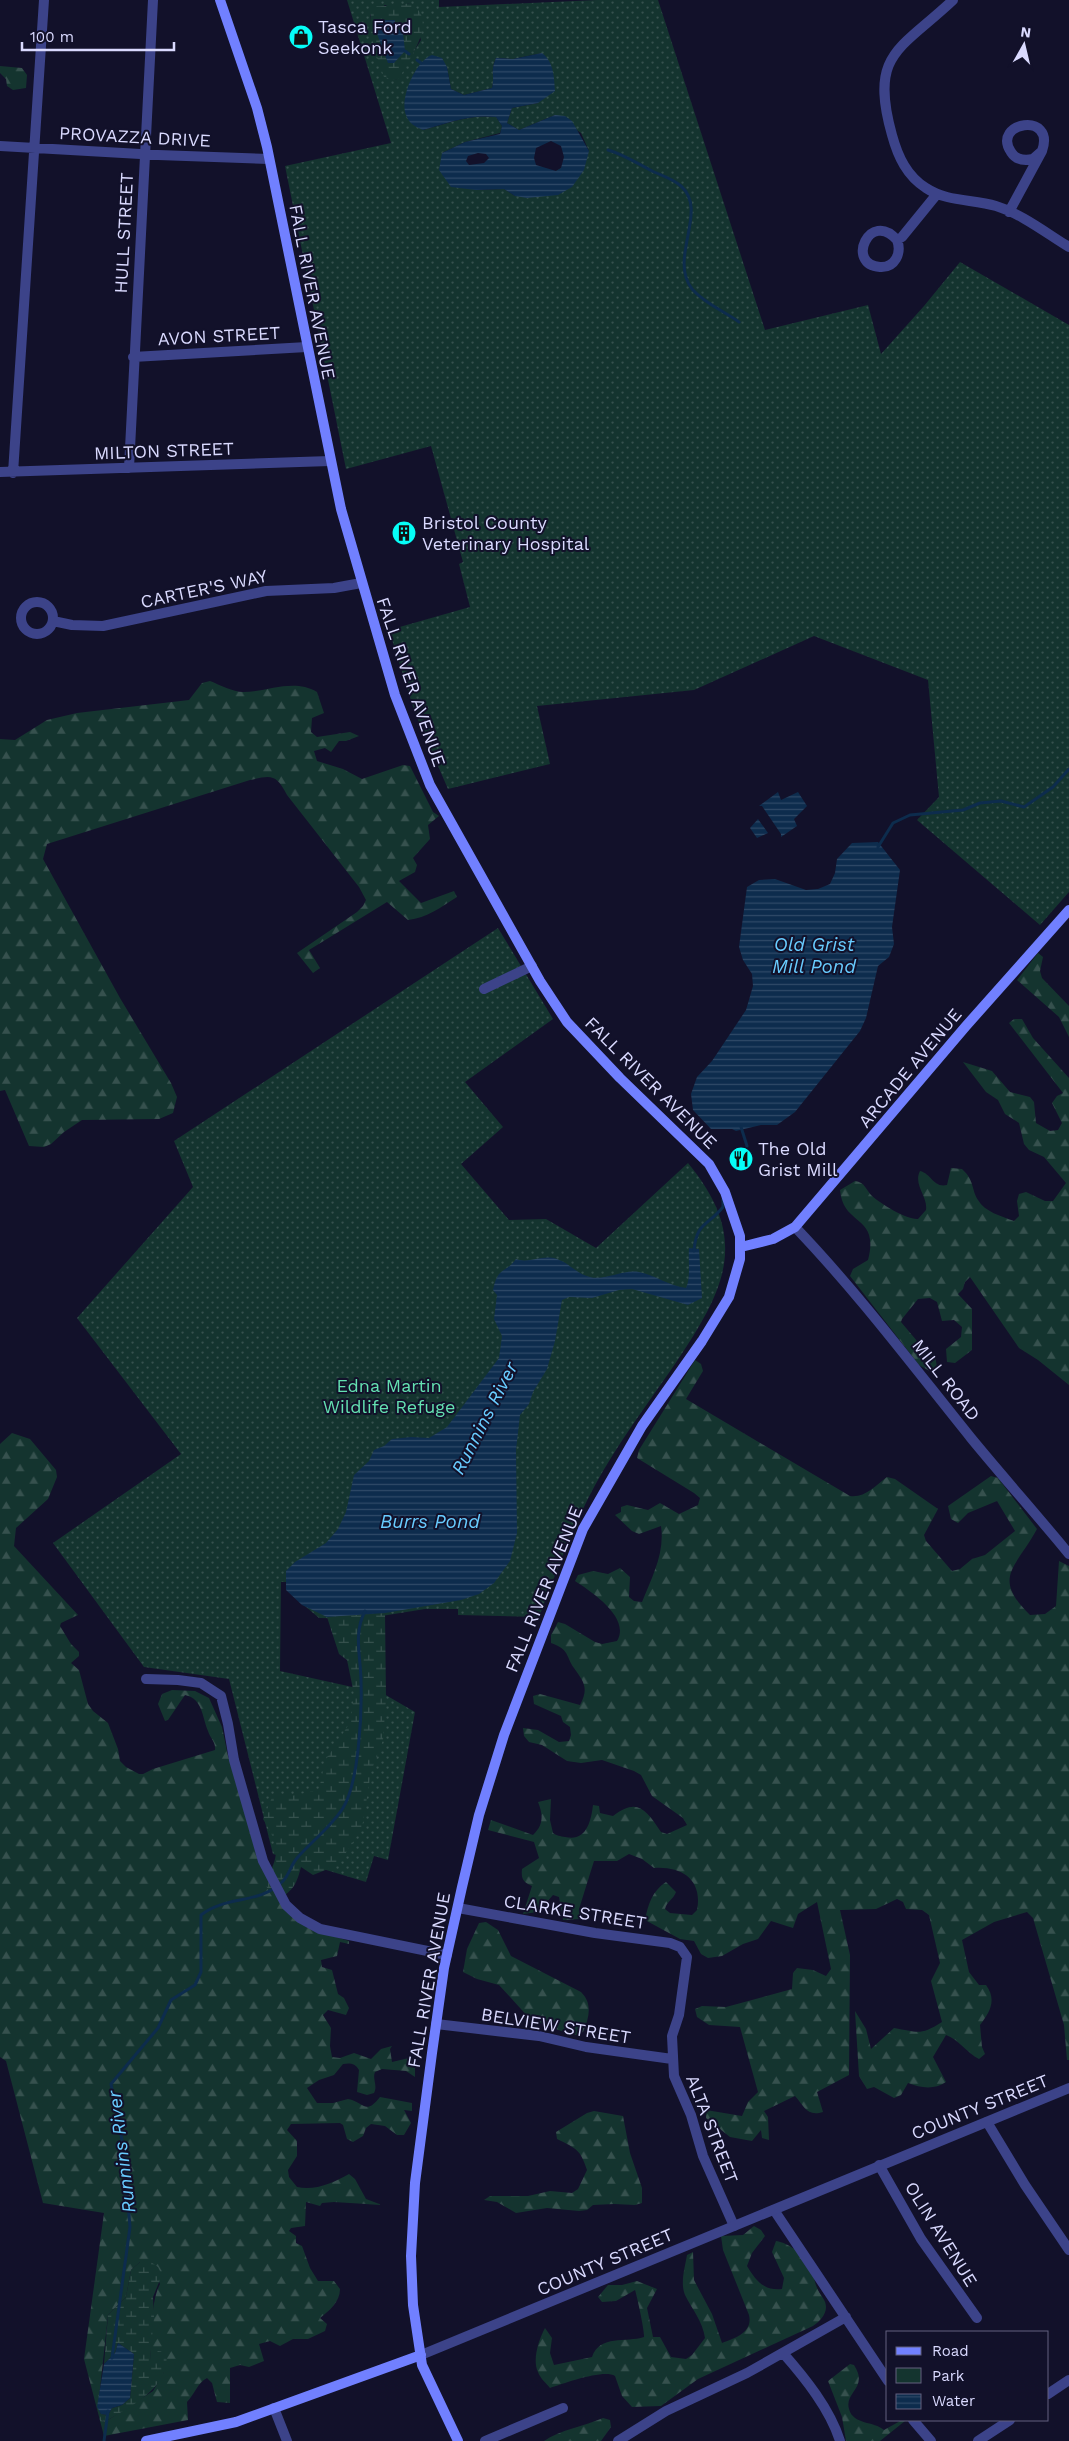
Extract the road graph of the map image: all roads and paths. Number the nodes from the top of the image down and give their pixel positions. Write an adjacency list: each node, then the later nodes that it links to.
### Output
1 (44, 0): 6 (street)
2 (153, 0): 8 (street, HULL STREET)
3 (220, 0): 10 (main road, FALL RIVER AVENUE)
4 (953, 0): 12 (street)
5 (0, 146): 6 (street, PROVAZZA DRIVE)
6 (34, 147): 8 (street, PROVAZZA DRIVE); 21 (street)
7 (1042, 151): 9 (street); 9 (street); 11 (street)
8 (145, 154): 10 (street, PROVAZZA DRIVE); 17 (street, HULL STREET)
9 (1015, 156): 11 (street)
10 (269, 159): 16 (main road, FALL RIVER AVENUE)
11 (1024, 184): 13 (street)
12 (937, 194): 13 (street); 14 (street)
13 (1009, 212): 15 (street)
14 (897, 240)
15 (1069, 247)
16 (307, 347): 17 (street, AVON STREET); 18 (main road, FALL RIVER AVENUE)
17 (134, 357): 19 (street, HULL STREET)
18 (330, 461): 19 (street, MILTON STREET); 22 (main road, FALL RIVER AVENUE)
19 (129, 468): 21 (street, MILTON STREET)
20 (0, 472): 21 (street, MILTON STREET)
21 (13, 472)
22 (361, 583): 23 (street, CARTER'S WAY); 25 (main road, FALL RIVER AVENUE)
23 (53, 621)
24 (1069, 910): 27 (main road, ARCADE AVENUE)
25 (532, 966): 26 (street); 28 (main road, FALL RIVER AVENUE)
26 (484, 989)
27 (795, 1227): 28 (main road, ARCADE AVENUE); 29 (street, MILL ROAD)
28 (741, 1246): 31 (main road, FALL RIVER AVENUE)
29 (1069, 1554)
30 (146, 1679): 33 (street)
31 (458, 1908): 32 (street, CLARKE STREET); 33 (main road, FALL RIVER AVENUE)
32 (684, 1954): 35 (street, ALTA STREET)
33 (447, 1955): 34 (main road, FALL RIVER AVENUE)
34 (436, 2024): 35 (street, BELVIEW STREET); 45 (main road, FALL RIVER AVENUE)
35 (672, 2059): 40 (street, ALTA STREET)
36 (1069, 2088): 37 (street, COUNTY STREET)
37 (987, 2122): 38 (street, COUNTY STREET); 41 (street)
38 (880, 2165): 39 (street, COUNTY STREET); 43 (street, OLIN AVENUE)
39 (774, 2210): 40 (street, COUNTY STREET); 42 (street)
40 (734, 2226): 45 (street, COUNTY STREET)
41 (1069, 2250)
42 (846, 2318): 44 (street); 46 (street)
43 (977, 2318)
44 (783, 2353): 58 (street); 59 (street)
45 (420, 2355): 49 (main road, COUNTY STREET); 56 (main road, FALL RIVER AVENUE)
46 (886, 2378)
47 (1069, 2380): 48 (street)
48 (1049, 2393)
49 (274, 2408): 54 (main road, COUNTY STREET); 55 (street)
50 (563, 2408): 57 (street)
51 (915, 2421): 53 (street)
52 (1008, 2421): 60 (street)
53 (927, 2437)
54 (146, 2441)
55 (287, 2441)
56 (458, 2441)
57 (485, 2441)
58 (618, 2441)
59 (840, 2441)
60 (978, 2441)

